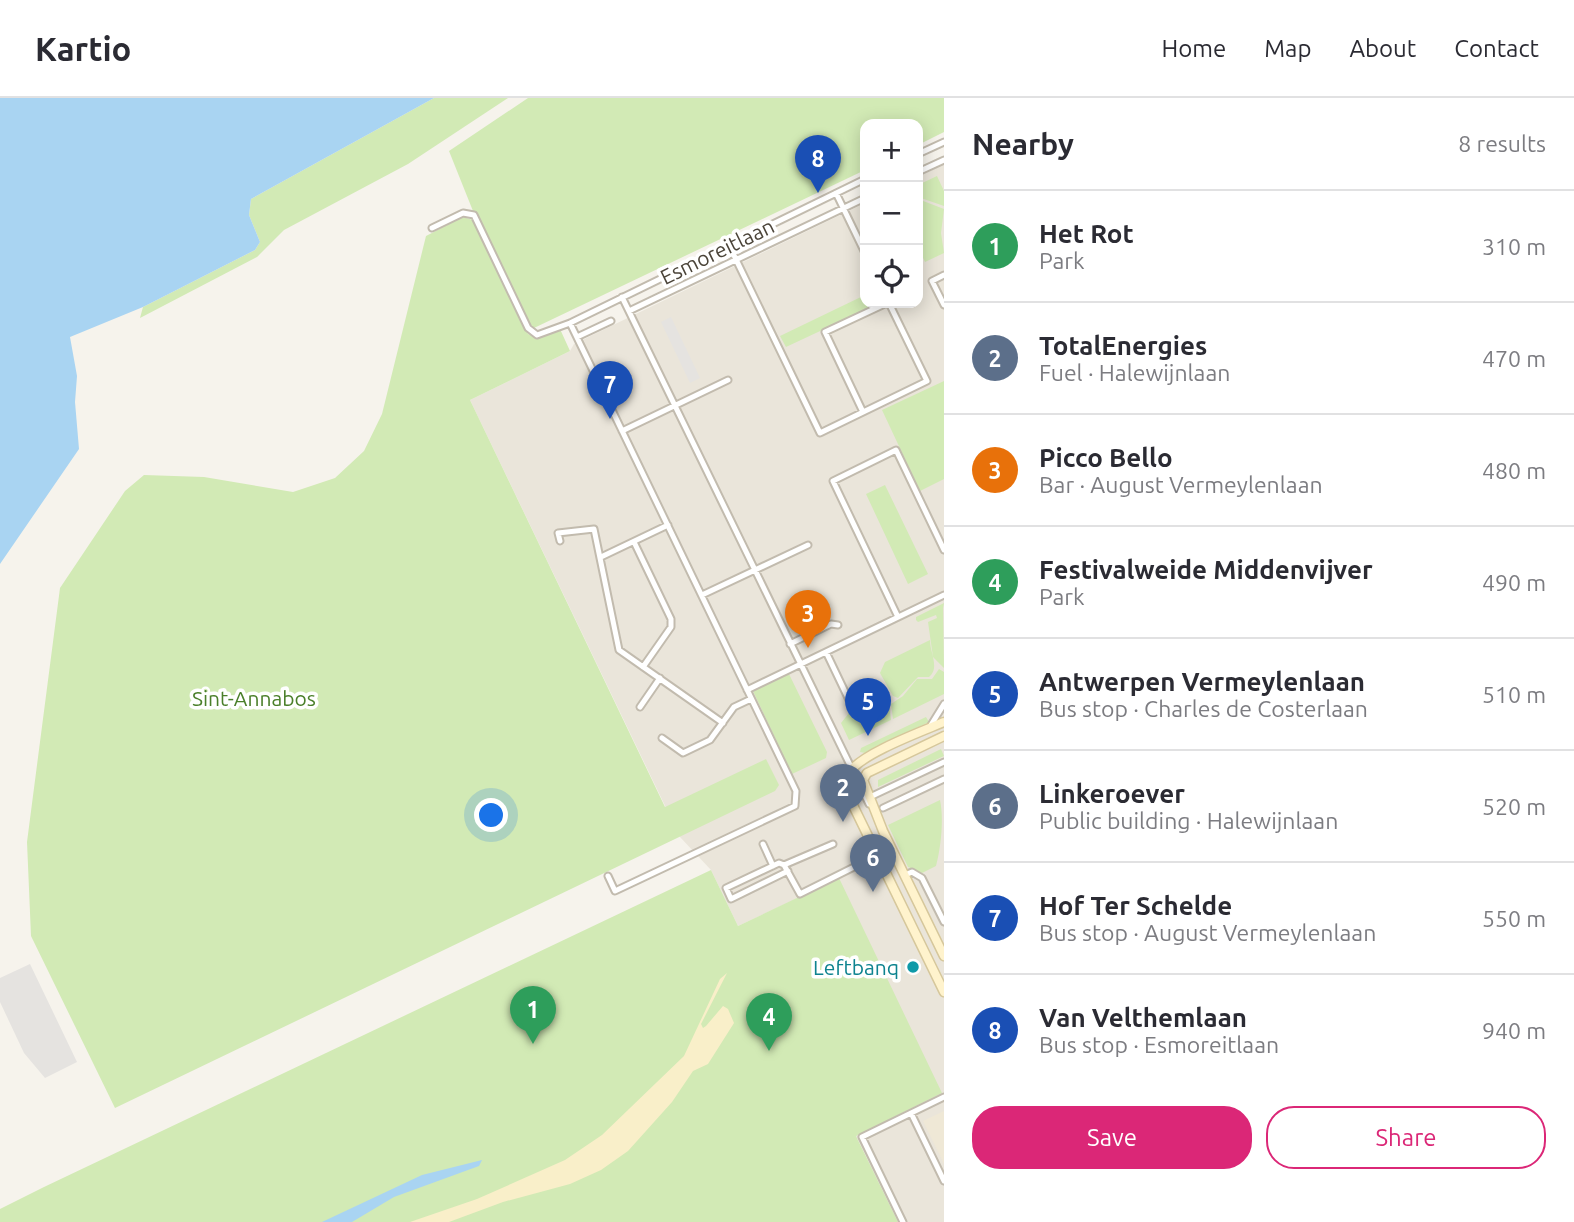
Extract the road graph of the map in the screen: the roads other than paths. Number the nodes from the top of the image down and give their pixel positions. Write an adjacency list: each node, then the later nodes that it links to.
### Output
1 (944, 142): 2 (street)
2 (923, 152)
3 (944, 160): 4 (street)
4 (923, 170)
5 (860, 181): 6 (street, Esmoreitlaan)
6 (836, 193): 8 (street); 10 (street, Esmoreitlaan)
7 (860, 200): 8 (street, Esmoreitlaan)
8 (844, 208): 11 (street); 12 (street, Esmoreitlaan)
9 (432, 228): 20 (street, Esmoreitlaan)
10 (729, 245): 12 (street); 14 (street, Esmoreitlaan)
11 (861, 245)
12 (736, 260): 18 (street, Esmoreitlaan); 24 (street)
13 (944, 275): 15 (street)
14 (622, 297): 18 (street); 20 (street, Esmoreitlaan)
15 (944, 305)
16 (877, 308): 24 (street)
17 (890, 308): 24 (street)
18 (629, 311): 23 (street)
19 (611, 321): 21 (street)
20 (570, 323): 21 (street)
21 (577, 337): 25 (street)
22 (728, 380): 23 (street)
23 (675, 406): 25 (street); 32 (street)
24 (863, 412)
25 (622, 431): 26 (street)
26 (668, 525): 28 (street); 34 (street)
27 (560, 541): 31 (street)
28 (634, 542): 31 (street); 40 (street)
29 (808, 545): 32 (street)
30 (944, 550): 35 (street)
31 (601, 557): 40 (street)
32 (754, 570): 34 (street); 37 (street)
33 (944, 595): 35 (street)
34 (702, 596): 42 (street)
35 (898, 618): 38 (street)
36 (838, 625): 37 (street)
37 (790, 644): 39 (street)
38 (826, 652): 39 (street); 44 (street)
39 (800, 665): 42 (street); 53 (street)
40 (643, 667): 41 (street)
41 (660, 678): 46 (street); 48 (street)
42 (747, 690): 43 (street)
43 (751, 699): 48 (street); 65 (street)
44 (849, 700)
45 (944, 704): 49 (street)
46 (640, 707)
47 (944, 722): 49 (main road)
48 (723, 723): 51 (street)
49 (929, 728): 53 (main road)
50 (944, 736): 54 (main road)
51 (662, 738)
52 (944, 762): 56 (street)
53 (852, 772): 54 (street); 56 (street); 58 (main road)
54 (867, 773): 56 (main road)
55 (944, 779): 57 (street)
56 (869, 799): 58 (street); 64 (main road)
57 (883, 808)
58 (856, 811): 61 (main road)
59 (763, 844): 62 (street)
60 (833, 844): 63 (street)
61 (878, 855): 63 (street); 69 (main road)
62 (773, 866): 63 (street); 63 (street)
63 (786, 868)
64 (905, 875): 66 (street); 67 (main road)
65 (608, 876)
66 (944, 922)
67 (940, 940): 68 (main road)
68 (944, 956)
69 (941, 979): 70 (main road)
70 (944, 992)
71 (944, 1097): 72 (street)
72 (911, 1113): 73 (street); 74 (street)
73 (944, 1181)
74 (903, 1222)

